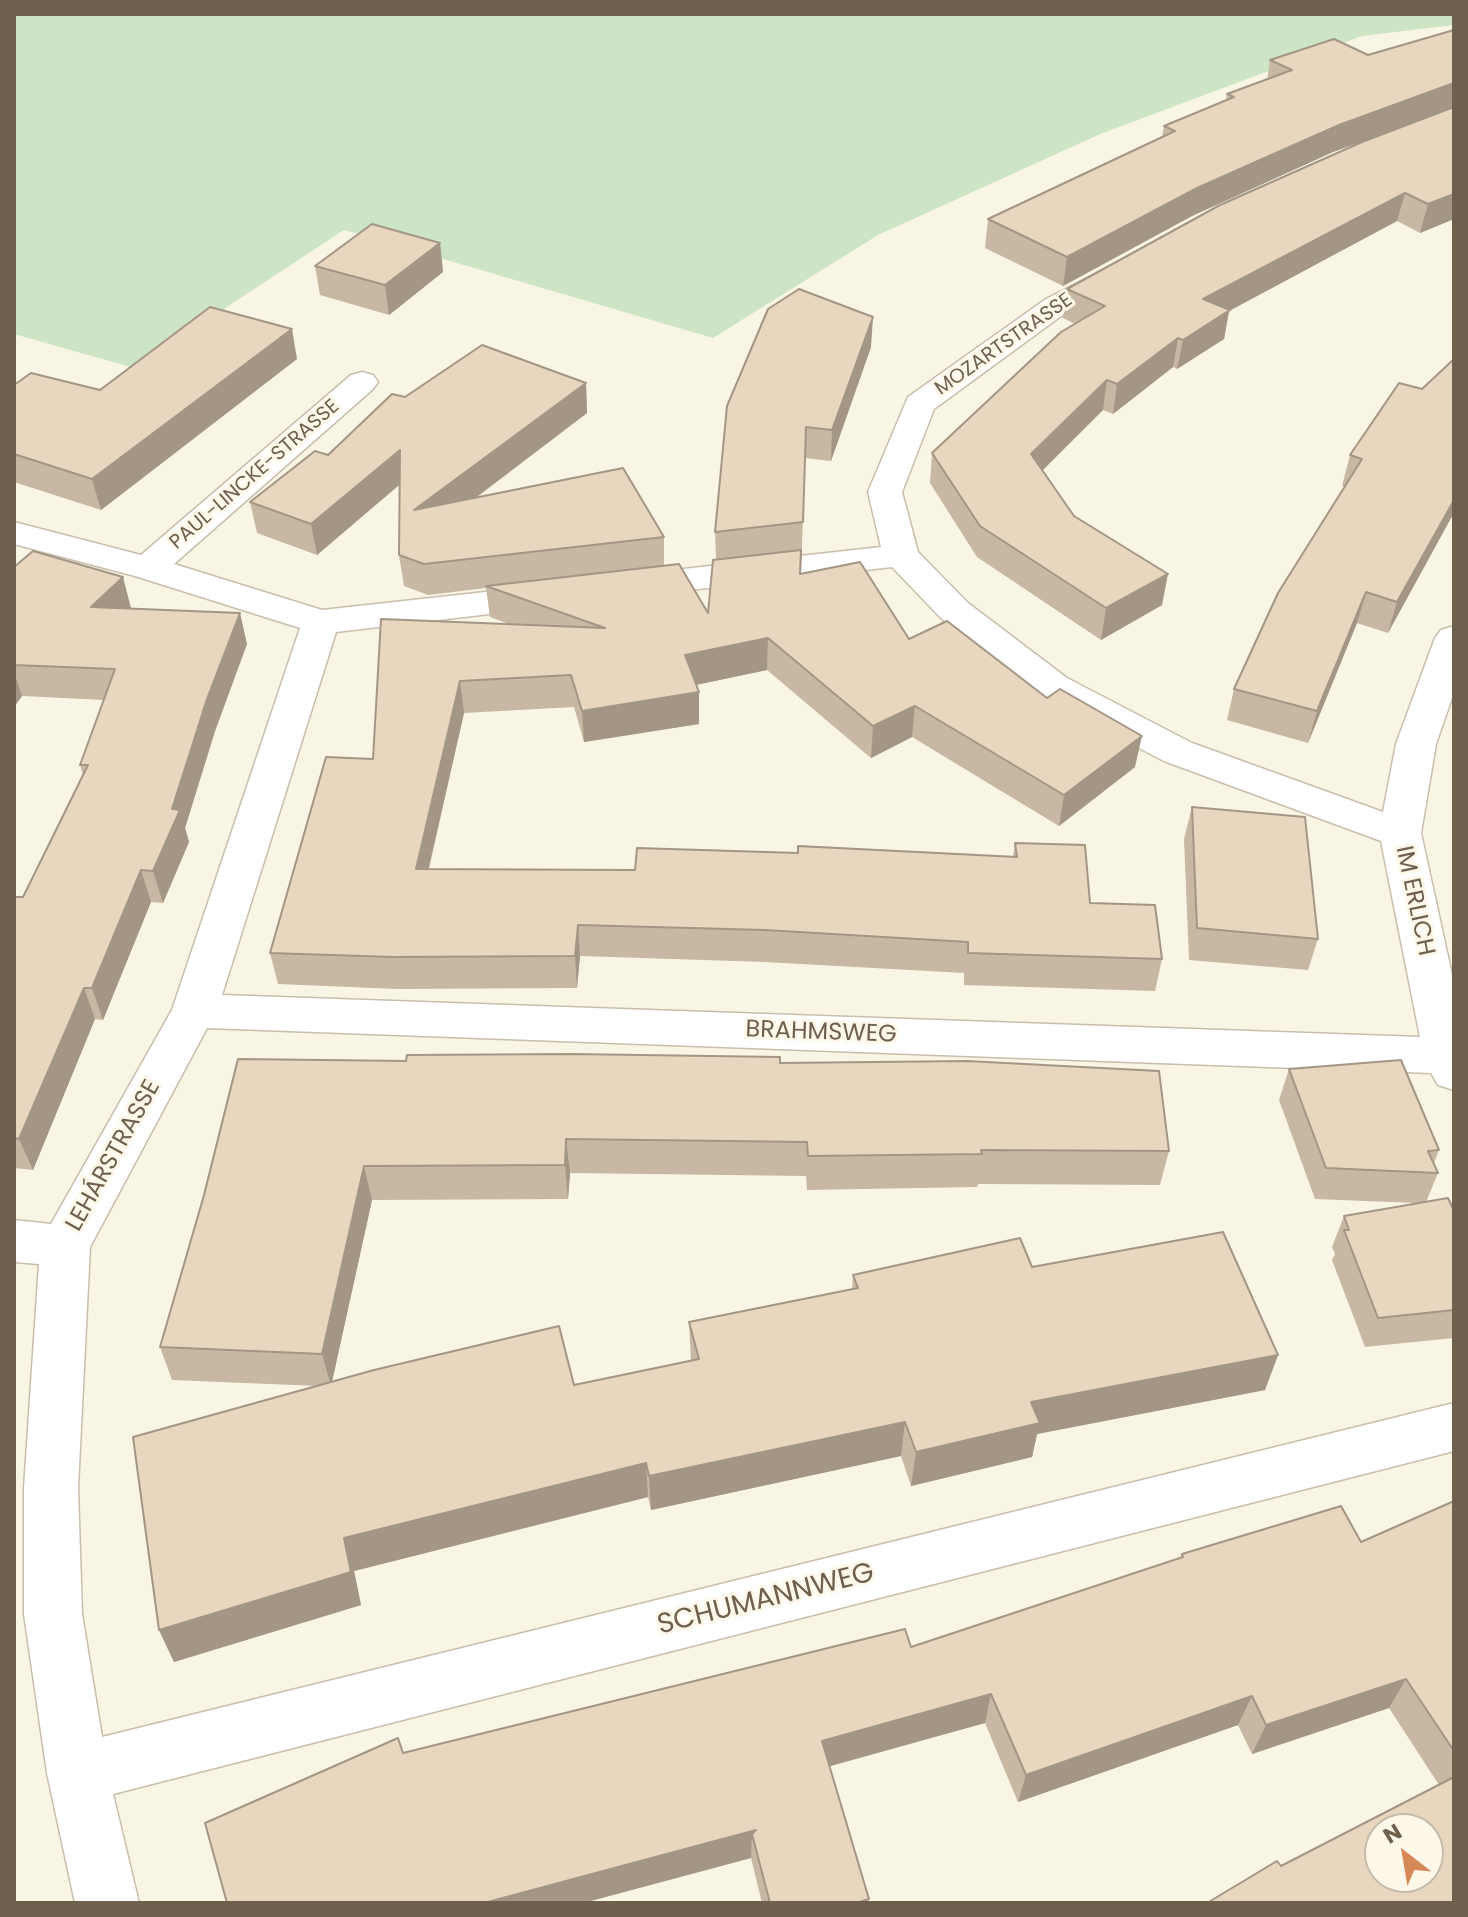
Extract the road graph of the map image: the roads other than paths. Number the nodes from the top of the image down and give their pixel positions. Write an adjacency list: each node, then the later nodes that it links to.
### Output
1 (1150, 254): 4 (street, MOZARTSTRASSE)
2 (362, 382): 5 (street, PAUL-LINCKE-STRASSE)
3 (14, 533): 5 (street, PAUL-LINCKE-STRASSE)
4 (901, 555): 6 (street, PAUL-LINCKE-STRASSE); 8 (street, MOZARTSTRASSE)
5 (148, 568): 6 (street, PAUL-LINCKE-STRASSE)
6 (320, 622): 9 (street, LEHÁRSTRASSE)
7 (1454, 638): 8 (street, IM ERLICH)
8 (1400, 833): 10 (street, IM ERLICH)
9 (194, 1011): 10 (street, BRAHMSWEG); 12 (street, LEHÁRSTRASSE)
10 (1451, 1064)
11 (14, 1241): 12 (street)
12 (65, 1246): 14 (street, LEHÁRSTRASSE)
13 (1454, 1427): 14 (street, SCHUMANNWEG)
14 (77, 1773): 15 (street, LEHÁRSTRASSE)
15 (107, 1903)

